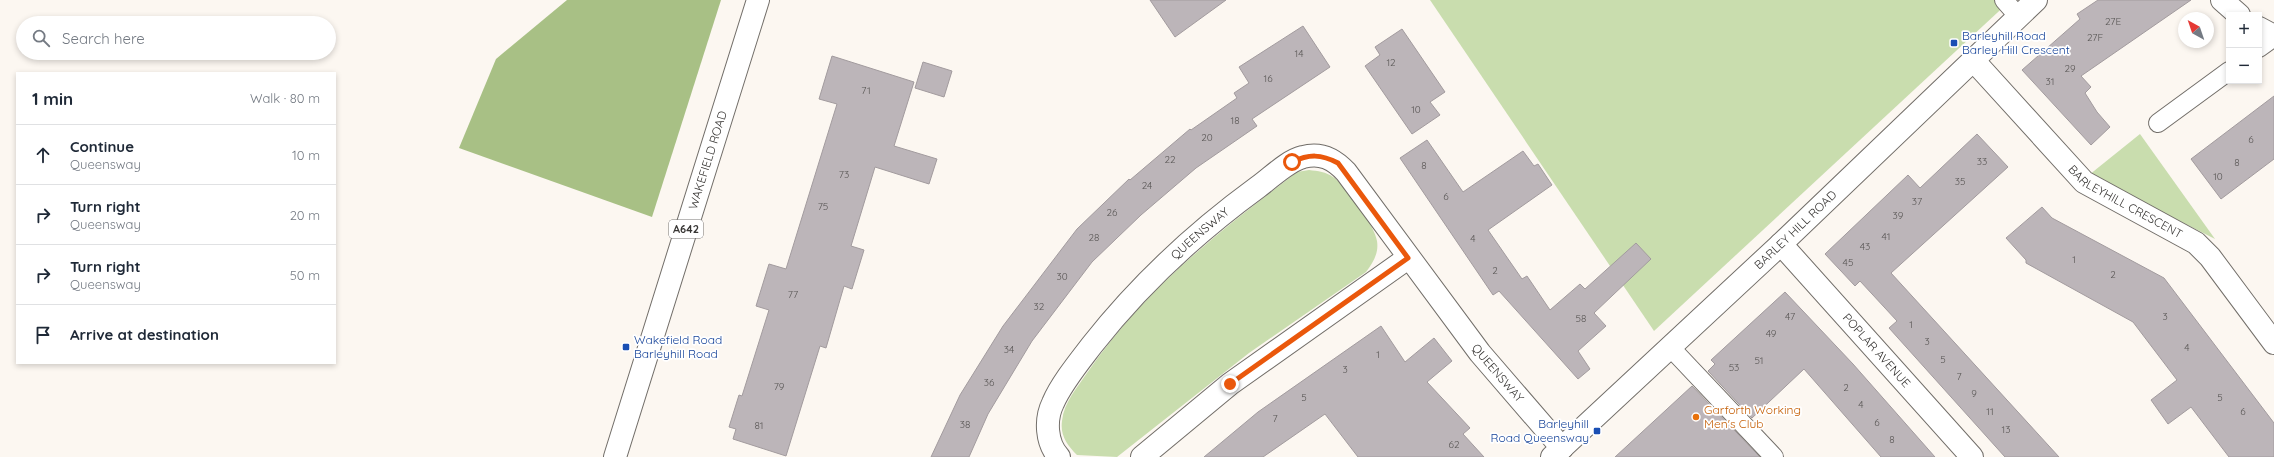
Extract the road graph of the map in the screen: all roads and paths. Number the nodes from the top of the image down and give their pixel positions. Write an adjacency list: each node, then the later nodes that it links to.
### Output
1 (758, 0): 18 (street, WAKEFIELD ROAD / A642)
2 (2004, 0): 6 (lane)
3 (2036, 0): 6 (street, BARLEY HILL ROAD)
4 (2222, 0): 5 (street)
5 (2236, 12)
6 (2018, 16): 10 (street, BARLEY HILL ROAD)
7 (2262, 30): 8 (street)
8 (2274, 37): 9 (lane)
9 (2262, 46)
10 (1974, 61): 13 (street, BARLEY HILL ROAD); 15 (street, BARLEYHILL CRESCENT)
11 (2226, 72): 12 (lane)
12 (2158, 123)
13 (1781, 244): 16 (street, BARLEY HILL ROAD); 22 (street, POPLAR AVENUE)
14 (1408, 258): 17 (street, QUEENSWAY); 19 (street, QUEENSWAY); 20 (street)
15 (2274, 343)
16 (1671, 348): 17 (street, BARLEY HILL ROAD); 21 (lane)
17 (1562, 454)
18 (615, 457)
19 (1059, 457)
20 (1142, 457)
21 (1774, 457)
22 (1972, 457)

